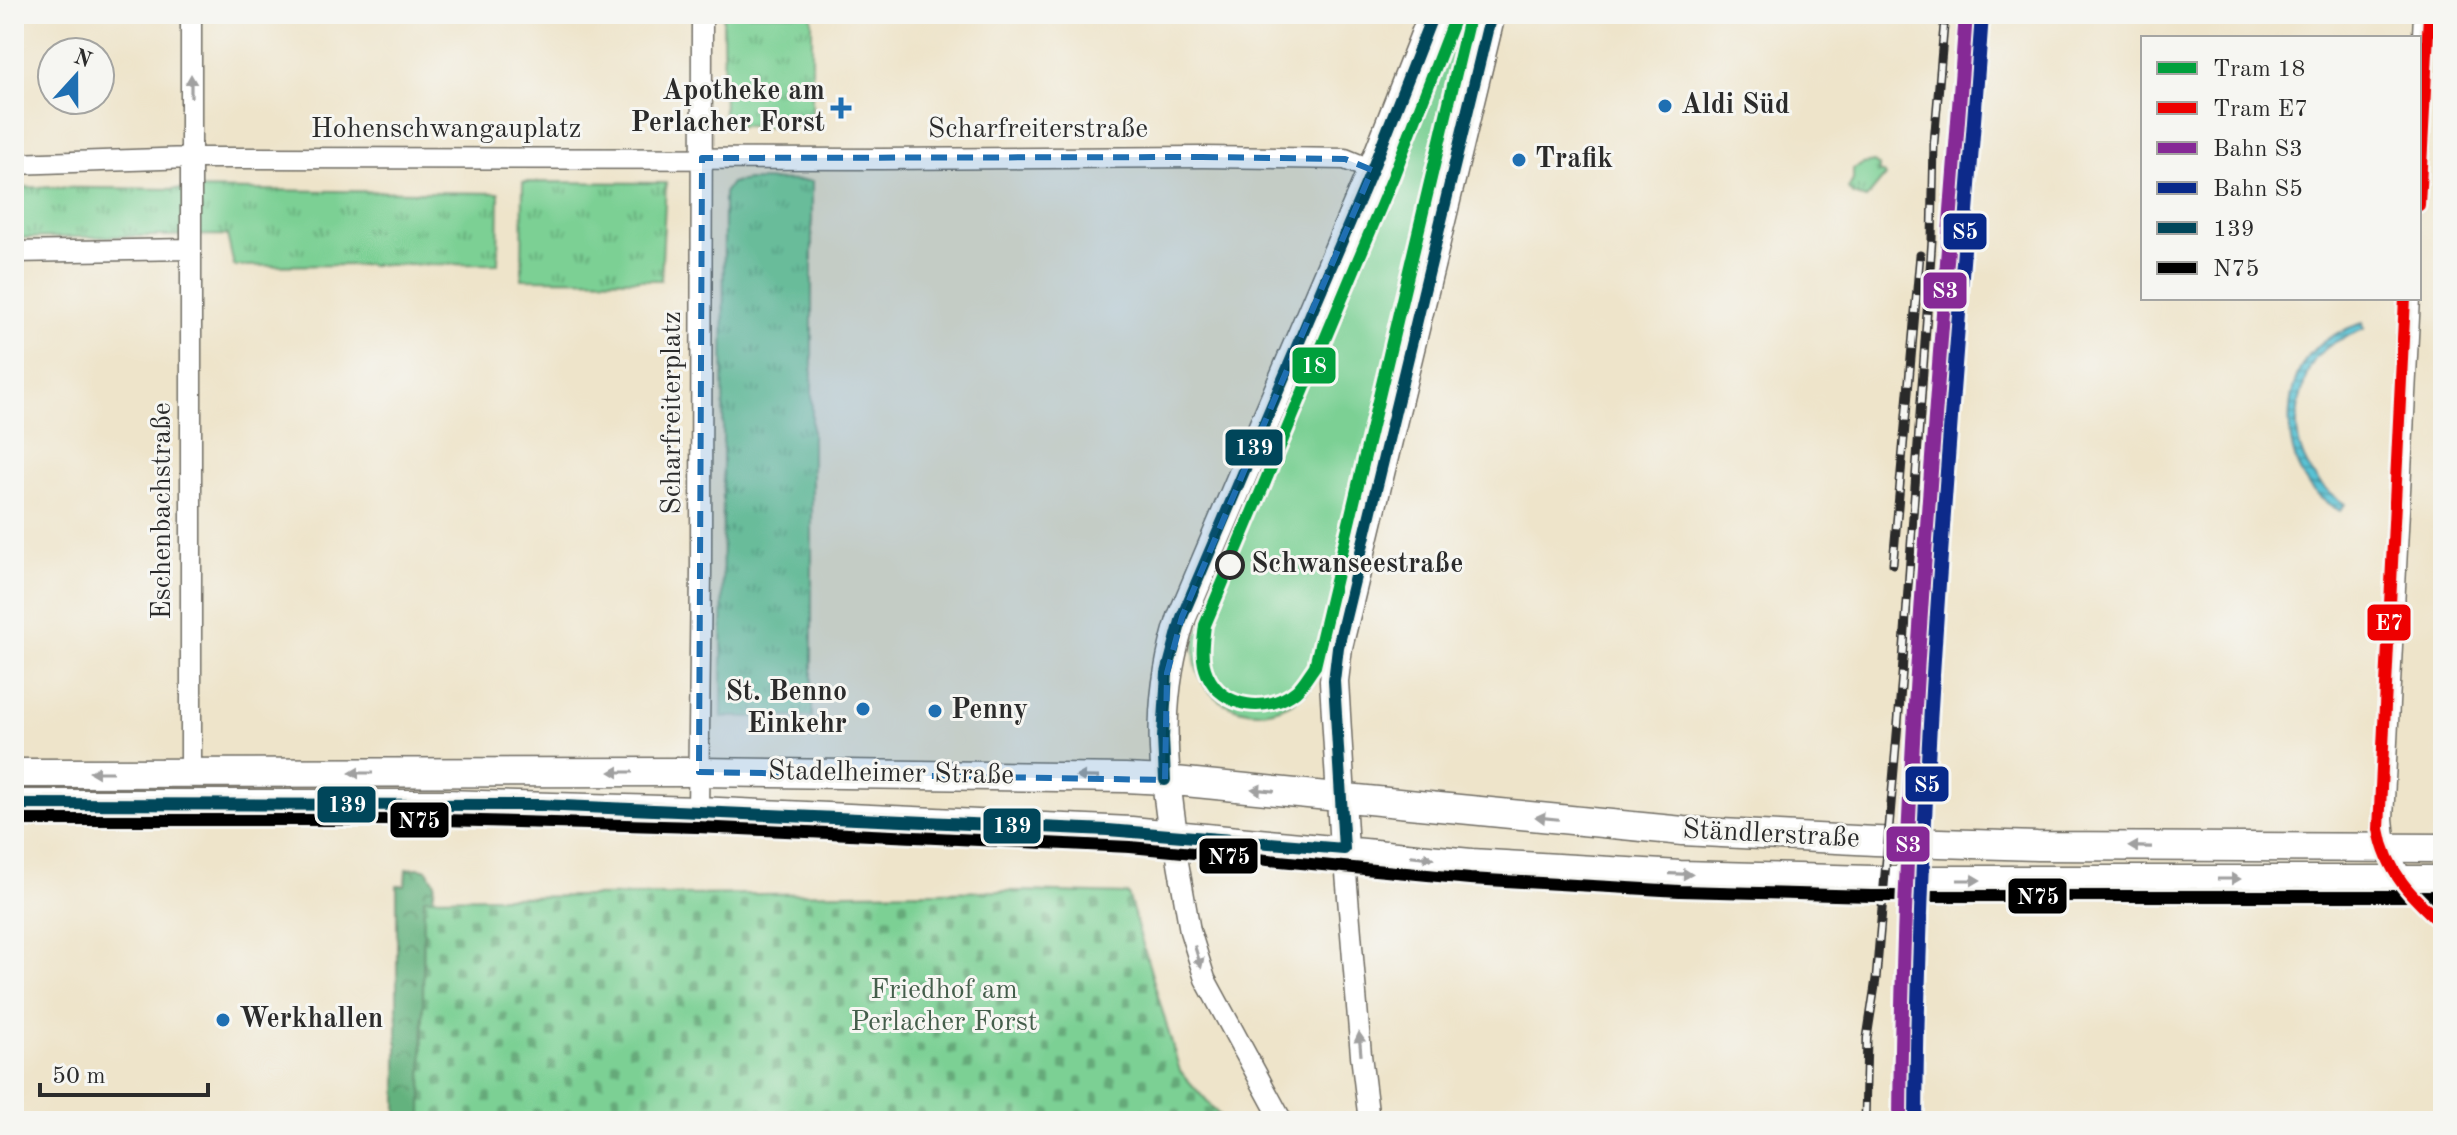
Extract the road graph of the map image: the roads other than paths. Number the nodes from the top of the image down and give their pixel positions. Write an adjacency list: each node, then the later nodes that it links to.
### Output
1 (191, 14): 7 (street, one-way to 1)
2 (702, 14): 8 (street, Scharfreiterplatz)
3 (1433, 14): 10 (main road)
4 (1491, 14): 19 (main road)
5 (2424, 14): 6 (street)
6 (2421, 78)
7 (190, 158): 8 (street, Hohenschwangauplatz); 9 (street, Hohenschwangauplatz); 11 (street)
8 (702, 158): 10 (street, Scharfreiterstraße); 15 (street, Scharfreiterplatz)
9 (14, 164)
10 (1372, 170): 18 (main road)
11 (190, 249): 12 (street); 14 (street, Eschenbachstraße)
12 (14, 252)
13 (2410, 300): 24 (street)
14 (191, 772): 16 (main road, Stadelheimer Straße, one-way to 16); 17 (main road, Stadelheimer Straße, one-way to 14)
15 (699, 772): 17 (main road, Stadelheimer Straße, one-way to 17); 18 (main road, Stadelheimer Straße, one-way to 15); 22 (street, Scharfreiterplatz)
16 (14, 773)
17 (442, 773): 21 (main road)
18 (1165, 780): 19 (main road, Stadelheimer Straße, one-way to 18); 23 (main road)
19 (1340, 798): 24 (main road, Ständlerstraße, one-way to 19); 26 (main road)
20 (14, 804): 21 (main road, Stadelheimer Straße)
21 (443, 804): 22 (main road, Stadelheimer Straße)
22 (698, 811): 23 (main road, Stadelheimer Straße)
23 (1173, 834): 26 (main road, Stadelheimer Straße); 29 (street, one-way to 29)
24 (2386, 847): 25 (main road, Ständlerstraße); 27 (street)
25 (2443, 848)
26 (1344, 849): 27 (main road, Ständlerstraße, one-way to 27); 30 (street, one-way to 26)
27 (2402, 879): 28 (main road, Ständlerstraße)
28 (2443, 880)
29 (1282, 1121)
30 (1369, 1121)

